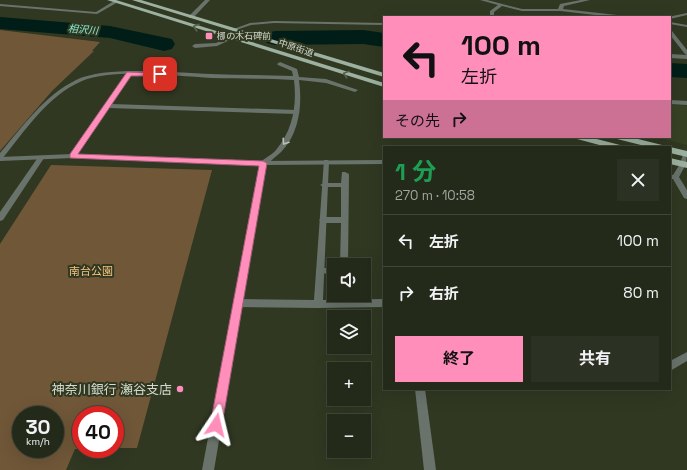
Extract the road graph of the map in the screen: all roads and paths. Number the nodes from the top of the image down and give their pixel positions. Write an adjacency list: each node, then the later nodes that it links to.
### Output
1 (138, 0): 12 (main road, 中原街道)
2 (208, 0): 12 (street)
3 (482, 0): 7 (street)
4 (588, 0): 8 (street)
5 (113, 1): 6 (street); 19 (main road, 中原街道, one-way to 5)
6 (0, 5)
7 (501, 5): 8 (street); 10 (street)
8 (560, 10): 11 (street)
9 (687, 14): 13 (street)
10 (492, 16)
11 (608, 16)
12 (191, 17): 17 (main road, 中原街道)
13 (671, 18)
14 (671, 23): 16 (street)
15 (383, 24): 17 (street)
16 (687, 26)
17 (234, 30): 26 (main road, 中原街道)
18 (671, 33): 21 (street)
19 (230, 38): 20 (street); 28 (main road, 中原街道, one-way to 19)
20 (194, 46)
21 (687, 53)
22 (671, 56): 23 (street)
23 (687, 57)
24 (280, 64): 27 (street)
25 (130, 74): 27 (street); 32 (street); 41 (street)
26 (383, 75)
27 (295, 79): 29 (street); 33 (street)
28 (383, 85)
29 (355, 90)
30 (671, 102): 31 (street)
31 (687, 104)
32 (107, 106): 33 (street); 40 (street)
33 (297, 112): 46 (street, one-way to 46)
34 (584, 138): 36 (main road)
35 (624, 138): 37 (main road)
36 (614, 146)
37 (655, 146)
38 (671, 150): 39 (main road)
39 (686, 154): 47 (street)
40 (73, 156): 42 (street); 46 (street)
41 (0, 158): 42 (street)
42 (41, 158): 53 (street)
43 (671, 161): 47 (main road)
44 (326, 162): 45 (street); 46 (street); 50 (street)
45 (383, 162)
46 (263, 163): 59 (street)
47 (685, 165): 49 (street)
48 (345, 174): 51 (street)
49 (673, 177): 52 (street)
50 (324, 185): 51 (street); 54 (street)
51 (345, 185): 55 (street)
52 (687, 196)
53 (0, 218)
54 (323, 220): 55 (street); 57 (street)
55 (344, 220): 56 (street)
56 (344, 258)
57 (320, 271): 58 (street); 60 (street)
58 (327, 271)
59 (238, 303): 60 (street); 65 (street)
60 (318, 304): 61 (street)
61 (383, 304)
62 (687, 356): 63 (street)
63 (671, 365)
64 (420, 390): 66 (street)
65 (208, 470)
66 (430, 470)

